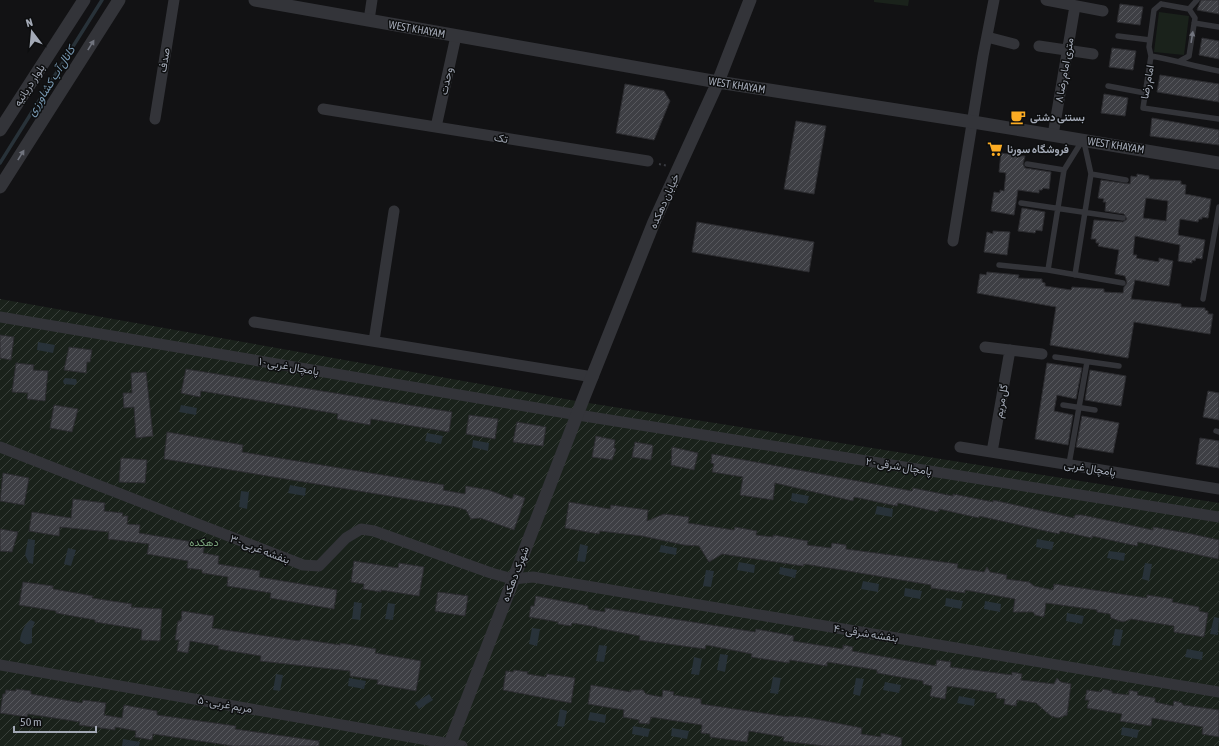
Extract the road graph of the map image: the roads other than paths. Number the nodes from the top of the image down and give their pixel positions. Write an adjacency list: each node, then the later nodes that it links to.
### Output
1 (84, 0): 36 (street, بلوار دریانیه)
2 (119, 0): 45 (street, one-way to 2)
3 (174, 0): 32 (street, صدف)
4 (255, 0): 14 (street, WEST KHAYAM)
5 (372, 0): 14 (street)
6 (750, 0): 28 (street, خیابان دهکده)
7 (994, 0): 19 (street)
8 (1046, 0): 11 (street)
9 (1197, 0): 12 (lane)
10 (1161, 2): 12 (lane); 20 (lane)
11 (1075, 6): 13 (street); 23 (street, ۸ متری امام رضا)
12 (1190, 9): 15 (lane)
13 (1103, 11)
14 (369, 20): 17 (street, WEST KHAYAM)
15 (1194, 23): 16 (lane); 26 (lane, one-way to 15)
16 (1219, 27)
17 (456, 36): 28 (street, WEST KHAYAM); 35 (street, وحدت)
18 (1118, 36): 20 (lane)
19 (986, 37): 21 (street); 34 (street)
20 (1150, 40): 25 (lane)
21 (1014, 44)
22 (1039, 46): 23 (street)
23 (1067, 50): 24 (street); 37 (street, ۸ متری امام رضا)
24 (1093, 54)
25 (1151, 56): 26 (lane); 30 (lane, امام رضا)
26 (1180, 61): 27 (lane)
27 (1219, 71)
28 (718, 82): 34 (street, WEST KHAYAM); 67 (street, خیابان دهکده)
29 (1108, 86): 30 (lane)
30 (1145, 93): 33 (lane, امام رضا)
31 (323, 109): 35 (street, تک)
32 (155, 119)
33 (1219, 119)
34 (973, 122): 37 (street, WEST KHAYAM); 52 (street)
35 (436, 127): 39 (street, تک)
36 (0, 130)
37 (1053, 135): 38 (street, WEST KHAYAM)
38 (1083, 140): 40 (street, WEST KHAYAM); 42 (lane); 43 (lane)
39 (648, 162)
40 (1219, 163)
41 (1027, 164): 42 (lane)
42 (1064, 170): 48 (lane)
43 (1091, 174): 44 (lane); 50 (lane)
44 (1126, 180)
45 (0, 188)
46 (1020, 202): 48 (lane)
47 (1219, 207): 57 (lane)
48 (1058, 208): 50 (lane); 54 (lane)
49 (394, 211): 60 (street)
50 (1085, 212): 51 (lane); 55 (lane)
51 (1123, 218)
52 (954, 241)
53 (999, 265): 54 (lane)
54 (1048, 270): 55 (lane)
55 (1075, 275): 56 (lane)
56 (1123, 283)
57 (1203, 299)
58 (0, 317): 70 (street, پامچال غربی - ۱)
59 (254, 322): 60 (street)
60 (374, 341): 67 (street)
61 (985, 347): 62 (street)
62 (1010, 350): 63 (street); 74 (street, گل مریم)
63 (1042, 354)
64 (1056, 357): 65 (lane)
65 (1087, 362): 66 (lane); 69 (lane)
66 (1119, 366)
67 (593, 377): 70 (street, خیابان دهکده)
68 (1063, 405): 69 (lane)
69 (1079, 408): 71 (lane); 75 (lane)
70 (580, 409): 77 (street, پامچال شرقی - ۲); 78 (street, شهرک دهکده)
71 (1096, 410)
72 (0, 447): 78 (street, بنفشه غربی - ۳)
73 (960, 447): 74 (street, پامچال غربی)
74 (992, 452): 75 (street, پامچال غربی)
75 (1069, 464): 76 (street, پامچال غربی)
76 (1219, 489)
77 (1219, 517)
78 (514, 578): 80 (street, بنفشه شرقی - ۴); 81 (street, شهرک دهکده)
79 (0, 665): 81 (street, مریم غربی - ۵)
80 (1219, 692)
81 (453, 745)

